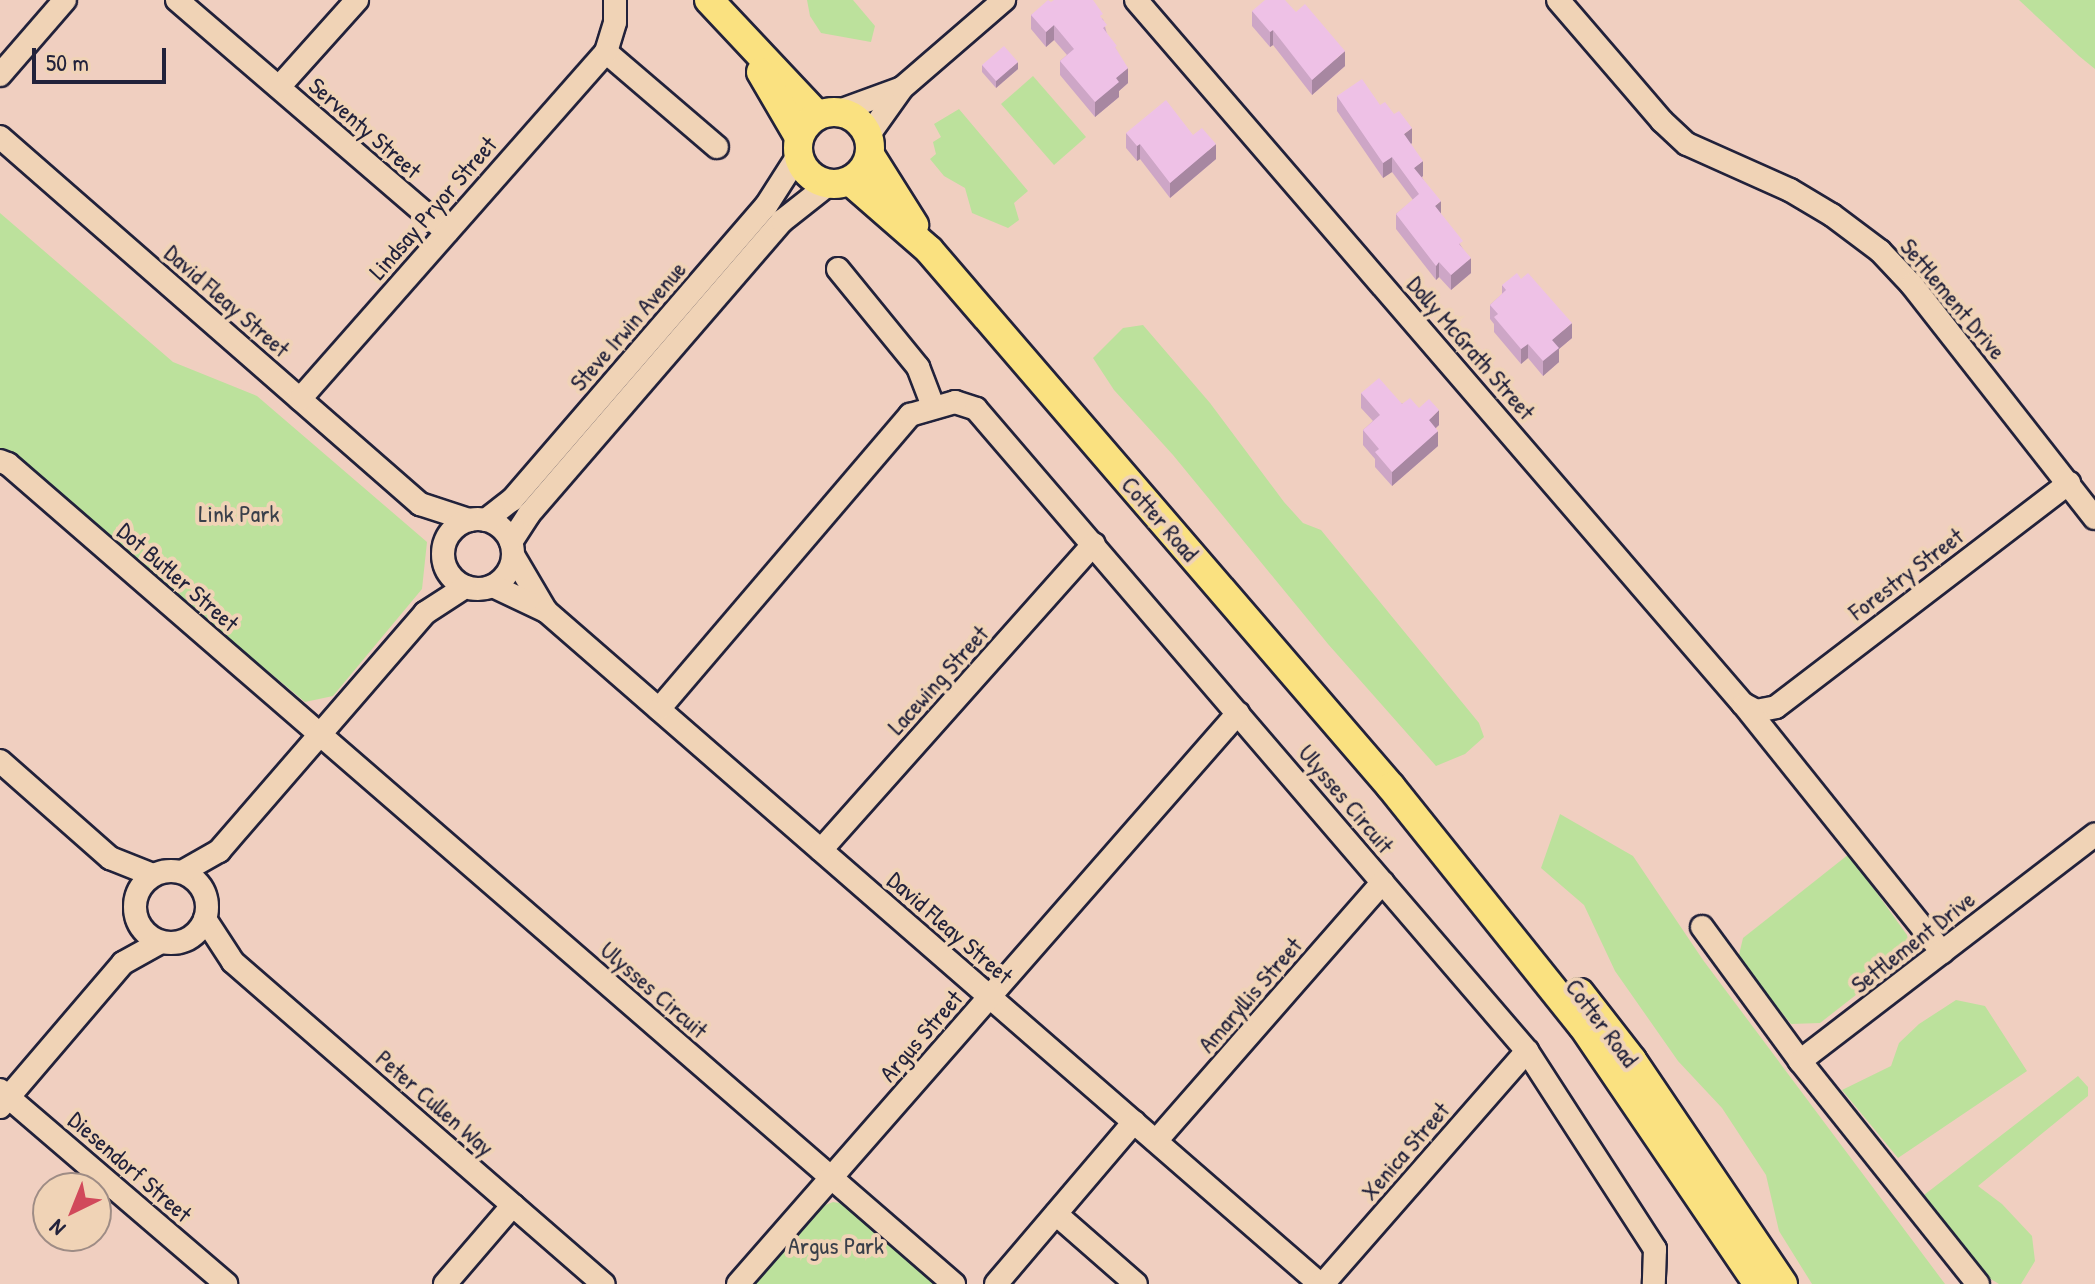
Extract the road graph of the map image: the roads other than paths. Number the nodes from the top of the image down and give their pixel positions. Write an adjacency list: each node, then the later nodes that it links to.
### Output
1 (65, 0): 11 (street)
2 (177, 0): 12 (street, Serventy Street)
3 (357, 0): 12 (street)
4 (615, 0): 10 (street, Lindsay Pryor Street)
5 (709, 0): 9 (main road)
6 (1004, 0): 13 (street)
7 (1136, 0): 37 (street, Dolly McGrath Street)
8 (1558, 0): 26 (street, Settlement Drive)
9 (739, 35): 14 (main road); 16 (main road)
10 (606, 52): 18 (street); 20 (street, Lindsay Pryor Street)
11 (0, 75)
12 (279, 87): 20 (street, Serventy Street)
13 (902, 88): 14 (street); 17 (street)
14 (828, 113): 16 (main road); 17 (main road)
15 (0, 137): 23 (street, David Fleay Street)
16 (798, 146): 19 (main road); 29 (street, Steve Irwin Avenue)
17 (869, 146): 19 (main road); 21 (main road, Cotter Road)
18 (717, 147)
19 (839, 182): 21 (main road, Cotter Road); 31 (street, Steve Irwin Avenue)
20 (447, 232): 23 (street, Lindsay Pryor Street)
21 (929, 250): 66 (main road, Cotter Road)
22 (838, 269): 24 (street)
23 (300, 399): 27 (street, David Fleay Street)
24 (933, 406): 30 (street, Ulysses Circuit); 38 (street)
25 (0, 461): 40 (street, Dot Butler Street)
26 (2069, 483): 28 (street, Settlement Drive); 37 (street, Forestry Street)
27 (420, 504): 29 (street, David Fleay Street); 32 (street, David Fleay Street)
28 (2095, 518)
29 (477, 520): 31 (street); 32 (street)
30 (1094, 544): 39 (street, Ulysses Circuit); 43 (street, Lacewing Street)
31 (512, 548): 33 (street); 35 (street, David Fleay Street)
32 (444, 562): 34 (street); 36 (street)
33 (493, 586): 34 (street); 35 (street, David Fleay Street)
34 (465, 587): 36 (street)
35 (546, 611): 38 (street, David Fleay Street)
36 (425, 613): 40 (street)
37 (1743, 704): 54 (street, Dolly McGrath Street)
38 (659, 709): 43 (street, David Fleay Street)
39 (1238, 713): 48 (street, Ulysses Circuit); 57 (street, Argus Street)
40 (320, 734): 44 (street); 63 (street, Ulysses Circuit)
41 (0, 761): 45 (street, Peter Cullen Way)
42 (2095, 835): 54 (street, Settlement Drive)
43 (821, 850): 57 (street, David Fleay Street)
44 (219, 851): 46 (street); 49 (street)
45 (110, 858): 47 (street, Peter Cullen Way); 50 (street, Peter Cullen Way)
46 (182, 872): 47 (street, Peter Cullen Way); 49 (street)
47 (153, 875): 50 (street)
48 (1383, 882): 58 (street, Ulysses Circuit); 62 (street, Amaryllis Street)
49 (205, 893): 51 (street)
50 (136, 913): 53 (street, Peter Cullen Way); 56 (street)
51 (205, 919): 53 (street); 55 (street, Peter Cullen Way)
52 (1702, 927): 59 (street)
53 (170, 942): 55 (street, Peter Cullen Way); 56 (street)
54 (1942, 952): 59 (street, Settlement Drive)
55 (233, 962): 64 (street, Peter Cullen Way)
56 (123, 963): 60 (street)
57 (990, 997): 61 (street, David Fleay Street); 63 (street, Argus Street)
58 (1527, 1051): 74 (street, Xenica Street); 75 (street, Ulysses Circuit)
59 (1800, 1061): 76 (street)
60 (3, 1098): 67 (street, Diesendorf Street)
61 (1134, 1122): 62 (street, David Fleay Street); 65 (street)
62 (1156, 1141): 74 (street, David Fleay Street)
63 (832, 1177): 70 (street, Argus Street); 71 (street, Ulysses Circuit)
64 (513, 1205): 68 (street); 69 (street, Peter Cullen Way)
65 (1056, 1214): 72 (street); 73 (street)
66 (1772, 1282)
67 (226, 1284)
68 (445, 1284)
69 (604, 1284)
70 (738, 1284)
71 (954, 1284)
72 (996, 1284)
73 (1136, 1284)
74 (1322, 1284)
75 (1654, 1284)
76 (1978, 1284)

